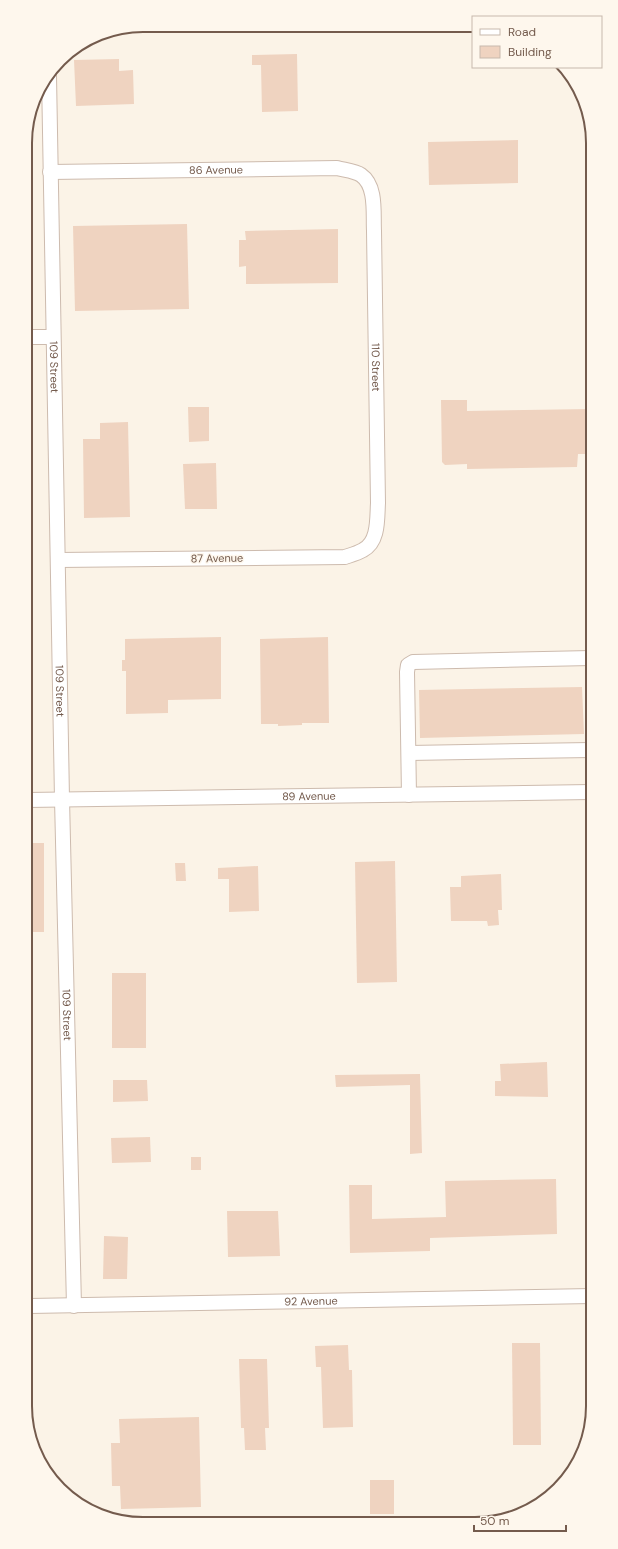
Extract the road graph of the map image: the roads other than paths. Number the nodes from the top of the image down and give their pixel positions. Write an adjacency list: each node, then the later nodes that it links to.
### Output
1 (49, 84): 2 (street, 109 Street)
2 (50, 172): 3 (street, 86 Avenue); 5 (street, 109 Street)
3 (372, 191): 6 (street, 110 Street)
4 (32, 337): 5 (street)
5 (53, 337): 7 (street, 109 Street)
6 (372, 542): 7 (street, 87 Avenue)
7 (58, 560): 13 (street, 109 Street)
8 (586, 658): 10 (street)
9 (586, 750): 10 (street)
10 (408, 753): 12 (street)
11 (586, 792): 12 (street, 89 Avenue)
12 (410, 795): 13 (street, 89 Avenue)
13 (62, 799): 14 (street, 89 Avenue); 17 (street, 109 Street)
14 (32, 800)
15 (586, 1296): 17 (street, 92 Avenue)
16 (32, 1306): 17 (street, 92 Avenue)
17 (74, 1306)

